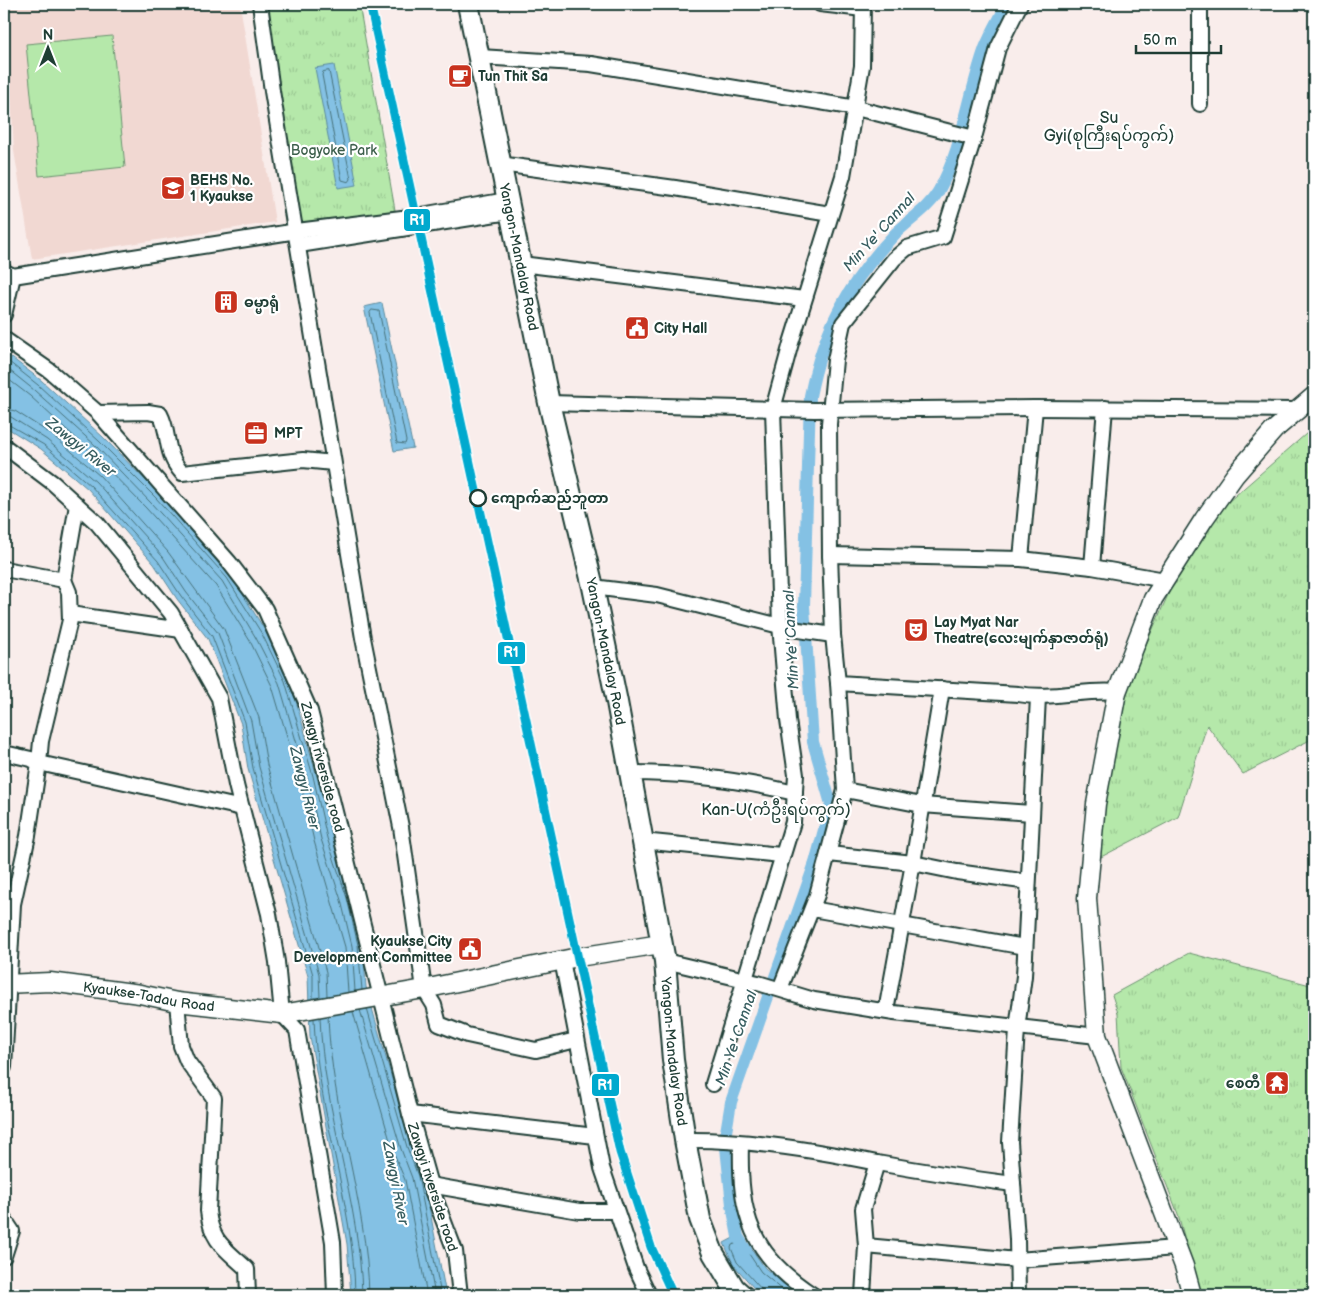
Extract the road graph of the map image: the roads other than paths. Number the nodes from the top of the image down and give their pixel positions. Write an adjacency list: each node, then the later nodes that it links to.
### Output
1 (260, 4): 14 (street)
2 (468, 4): 7 (highway, Yangon-Mandalay Road)
3 (820, 4): 6 (street)
4 (1020, 4): 10 (street)
5 (1200, 4): 8 (street)
6 (863, 7): 9 (street)
7 (480, 57): 9 (street); 11 (highway, Yangon-Mandalay Road)
8 (1200, 104)
9 (856, 108): 10 (street); 13 (street)
10 (974, 138): 25 (street)
11 (500, 164): 12 (highway, Yangon-Mandalay Road); 13 (street)
12 (508, 206): 14 (street); 15 (highway, Yangon-Mandalay Road)
13 (830, 214): 17 (street)
14 (298, 238): 16 (street); 29 (street)
15 (521, 264): 17 (street); 21 (highway, Yangon-Mandalay Road)
16 (8, 274): 18 (street)
17 (804, 299): 24 (street)
18 (4, 316)
19 (4, 339): 27 (street, Zawgyi riverside road)
20 (1314, 396): 26 (main road)
21 (548, 402): 24 (street); 37 (highway, Yangon-Mandalay Road)
22 (1035, 408): 23 (street); 25 (street); 32 (street)
23 (1105, 408): 26 (street); 33 (street)
24 (779, 409): 25 (street); 39 (street)
25 (829, 410): 31 (street)
26 (1297, 410): 36 (main road)
27 (98, 413): 29 (street); 68 (street, Zawgyi riverside road)
28 (4, 446): 30 (street)
29 (334, 463): 66 (street)
30 (77, 505): 35 (street); 40 (street)
31 (830, 555): 32 (street); 41 (street)
32 (1021, 559): 33 (street)
33 (1092, 567): 36 (street)
34 (4, 569): 35 (street)
35 (64, 580): 38 (street)
36 (1165, 580): 44 (main road)
37 (594, 587): 39 (street); 48 (highway, Yangon-Mandalay Road)
38 (70, 614): 40 (street); 47 (street)
39 (786, 627): 41 (street); 50 (street)
40 (180, 630): 52 (street)
41 (833, 634): 42 (street)
42 (838, 683): 43 (street); 49 (street)
43 (942, 689): 45 (street); 51 (street)
44 (1117, 692): 45 (street); 73 (main road)
45 (1038, 697): 53 (street)
46 (4, 754): 47 (street)
47 (39, 763): 52 (street); 65 (street)
48 (630, 773): 50 (street); 54 (highway, Yangon-Mandalay Road)
49 (845, 790): 51 (street); 55 (street)
50 (795, 793): 56 (street)
51 (922, 805): 53 (street); 57 (street)
52 (242, 808): 71 (street)
53 (1032, 813): 58 (street)
54 (642, 841): 56 (street); 62 (highway, Yangon-Mandalay Road)
55 (829, 854): 57 (street); 59 (street)
56 (781, 855): 64 (street)
57 (914, 863): 58 (street); 60 (street)
58 (1028, 882): 61 (street)
59 (812, 909): 60 (street); 67 (street)
60 (902, 926): 61 (street); 70 (street)
61 (1025, 947): 72 (street)
62 (663, 952): 63 (main road, Kyaukse-Tadau Road); 64 (street); 79 (highway, Yangon-Mandalay Road)
63 (562, 960): 66 (main road, Kyaukse-Tadau Road); 74 (street)
64 (751, 982): 67 (street); 76 (street)
65 (5, 984): 69 (main road, Kyaukse-Tadau Road); 75 (street)
66 (424, 989): 68 (main road, Kyaukse-Tadau Road); 74 (street)
67 (777, 989): 70 (street)
68 (377, 996): 71 (main road, Kyaukse-Tadau Road); 77 (street, Zawgyi riverside road)
69 (177, 1002): 71 (main road, Kyaukse-Tadau Road); 90 (street)
70 (886, 1011): 72 (street)
71 (288, 1014): 91 (street)
72 (1017, 1029): 73 (street); 82 (street)
73 (1097, 1036): 87 (main road)
74 (576, 1040): 78 (street)
75 (4, 1067)
76 (713, 1084)
77 (410, 1114): 78 (street); 83 (street, Zawgyi riverside road)
78 (595, 1136): 84 (street)
79 (685, 1140): 80 (street); 94 (highway, Yangon-Mandalay Road)
80 (734, 1142): 81 (street); 95 (street)
81 (877, 1163): 82 (street); 86 (street)
82 (1013, 1184): 89 (street)
83 (430, 1185): 84 (street); 92 (street, Zawgyi riverside road)
84 (616, 1211): 93 (street)
85 (4, 1219): 88 (street)
86 (866, 1246): 89 (street); 96 (street)
87 (1176, 1248): 89 (street); 98 (main road)
88 (4, 1256)
89 (1017, 1260): 97 (street)
90 (248, 1295)
91 (335, 1295)
92 (460, 1295)
93 (649, 1295)
94 (742, 1295)
95 (813, 1295)
96 (863, 1295)
97 (1018, 1295)
98 (1192, 1295)

